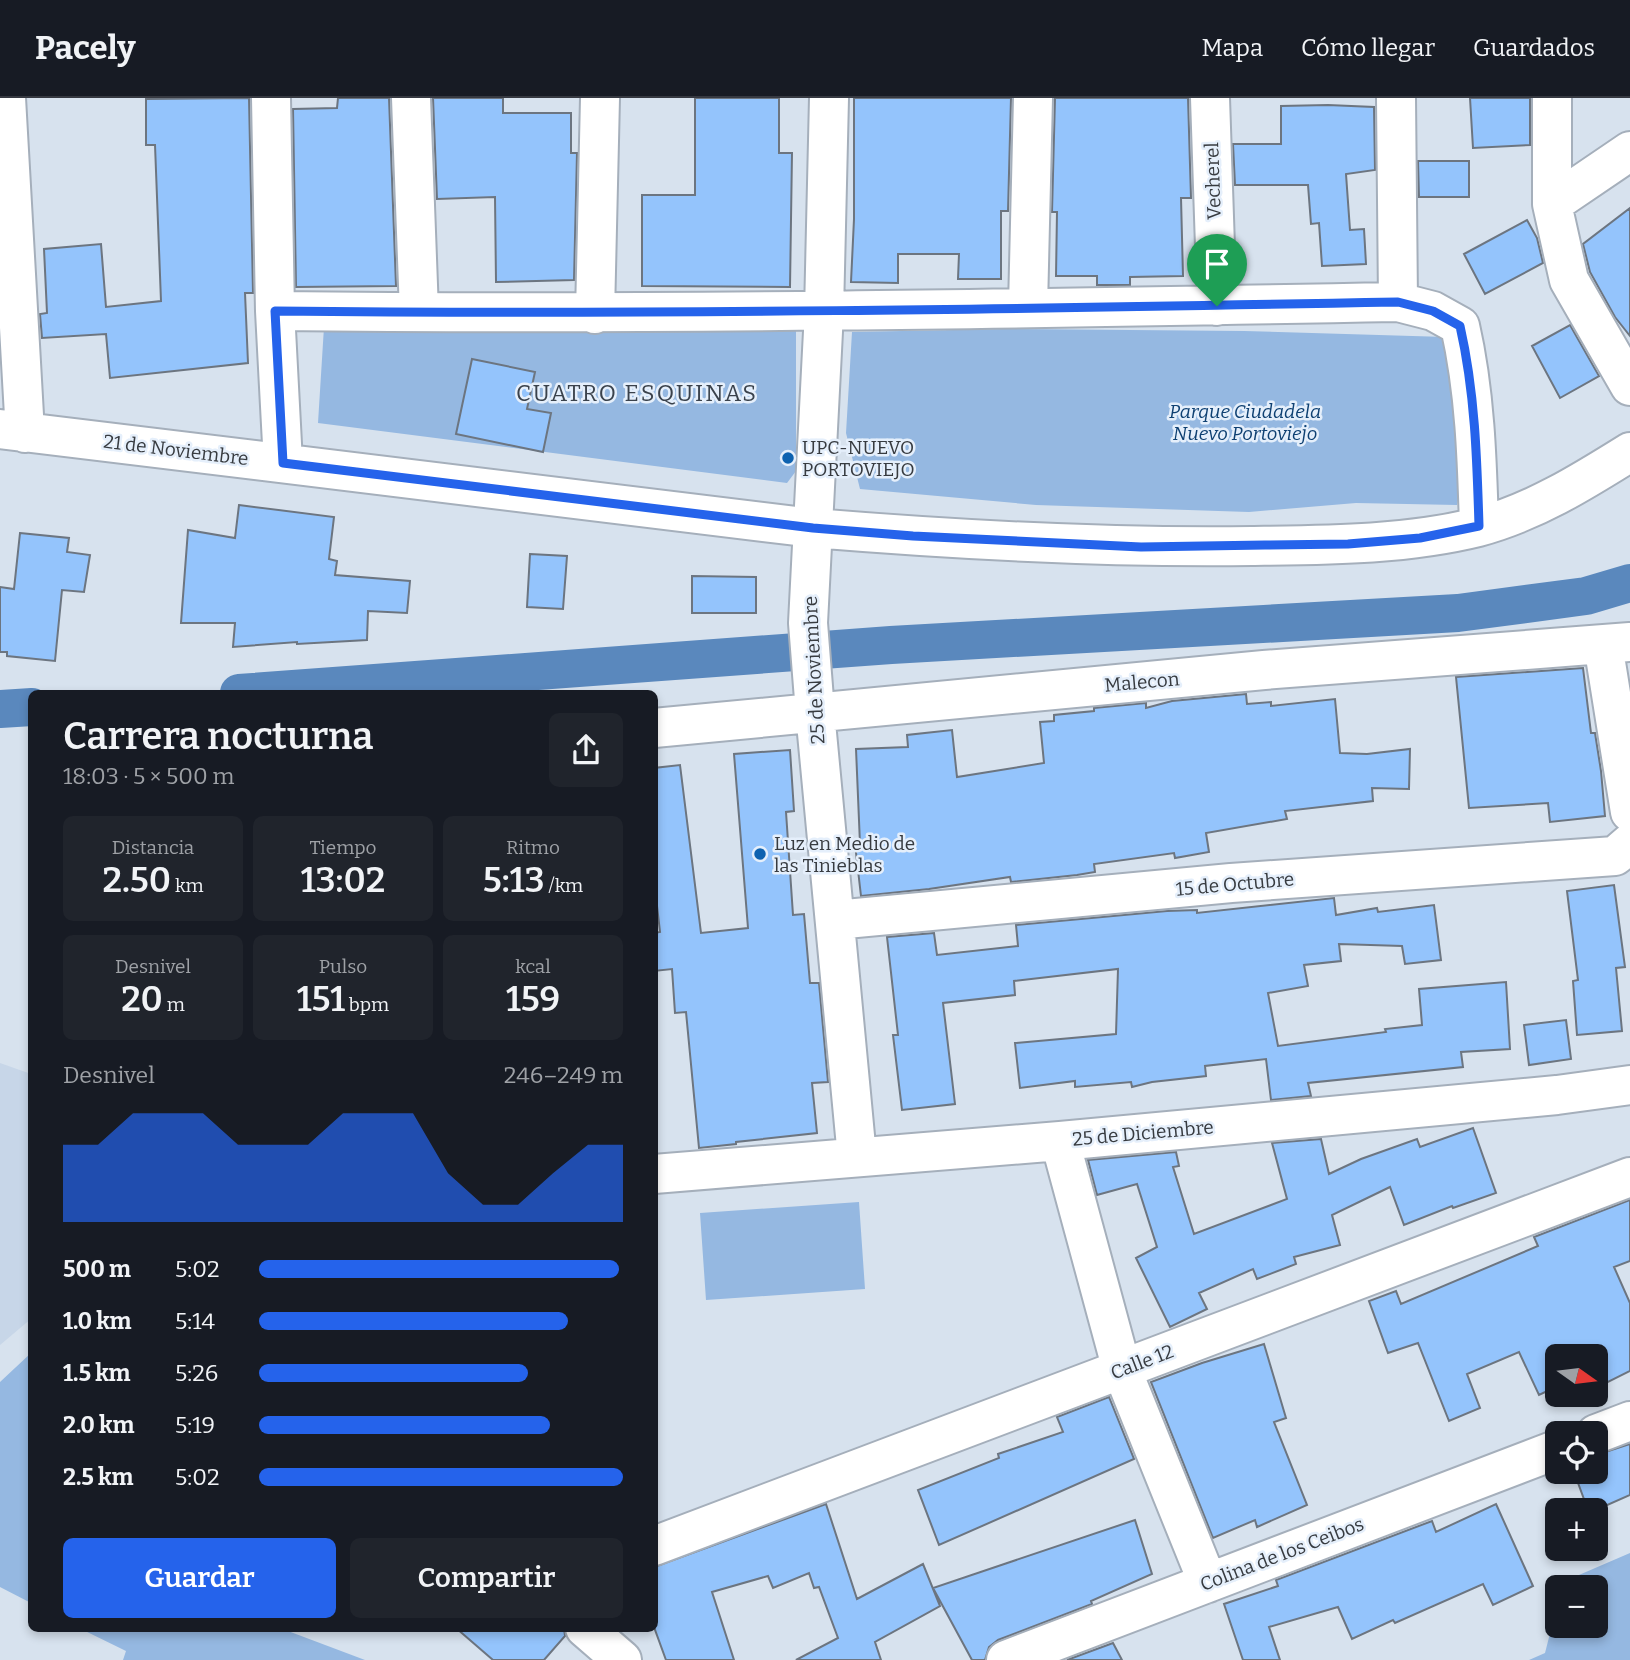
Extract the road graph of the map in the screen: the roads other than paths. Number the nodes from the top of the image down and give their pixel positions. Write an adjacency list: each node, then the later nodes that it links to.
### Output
1 (6, 98): 20 (street)
2 (271, 98): 15 (street)
3 (411, 98): 16 (street)
4 (600, 98): 18 (street)
5 (829, 98): 17 (street, 25 de Noviembre)
6 (1033, 98): 14 (street)
7 (1210, 98): 13 (street, Vecherel)
8 (1396, 98): 12 (street)
9 (1552, 98): 11 (street)
10 (1630, 150): 11 (street)
11 (1552, 204): 19 (street)
12 (1398, 302): 13 (street); 23 (street)
13 (1217, 306): 14 (street)
14 (1028, 307): 17 (street)
15 (275, 311): 16 (street); 22 (street)
16 (419, 312): 18 (street)
17 (824, 312): 18 (street); 24 (street, 25 de Noviembre)
18 (595, 314)
19 (1630, 386)
20 (13, 431): 22 (street, 21 de Noviembre)
21 (1630, 452): 23 (street, 21 de Noviembre)
22 (283, 463): 24 (street, 21 de Noviembre)
23 (1479, 526): 24 (street, 21 de Noviembre)
24 (813, 528): 26 (street, 25 de Noviembre)
25 (1616, 643): 26 (street, Malecon); 28 (street)
26 (814, 699): 27 (street, Malecon); 30 (street, 25 de Noviembre)
27 (658, 727)
28 (1630, 812)
29 (1630, 843): 30 (street, 15 de Octubre)
30 (835, 920): 33 (street, 25 de Noviembre)
31 (1630, 1086): 32 (street, 25 de Diciembre)
32 (1060, 1141): 33 (street, 25 de Diciembre); 36 (street)
33 (858, 1157): 34 (street, 25 de Diciembre)
34 (658, 1163)
35 (1630, 1177): 36 (street, Calle 12)
36 (1122, 1370): 40 (street, Calle 12); 41 (street)
37 (1630, 1421): 38 (street)
38 (1608, 1429)
39 (1545, 1454): 41 (street, Colina de los Ceibos)
40 (658, 1544)
41 (1208, 1583): 44 (street, Colina de los Ceibos)
42 (590, 1632): 43 (street)
43 (622, 1660)
44 (1006, 1660)

